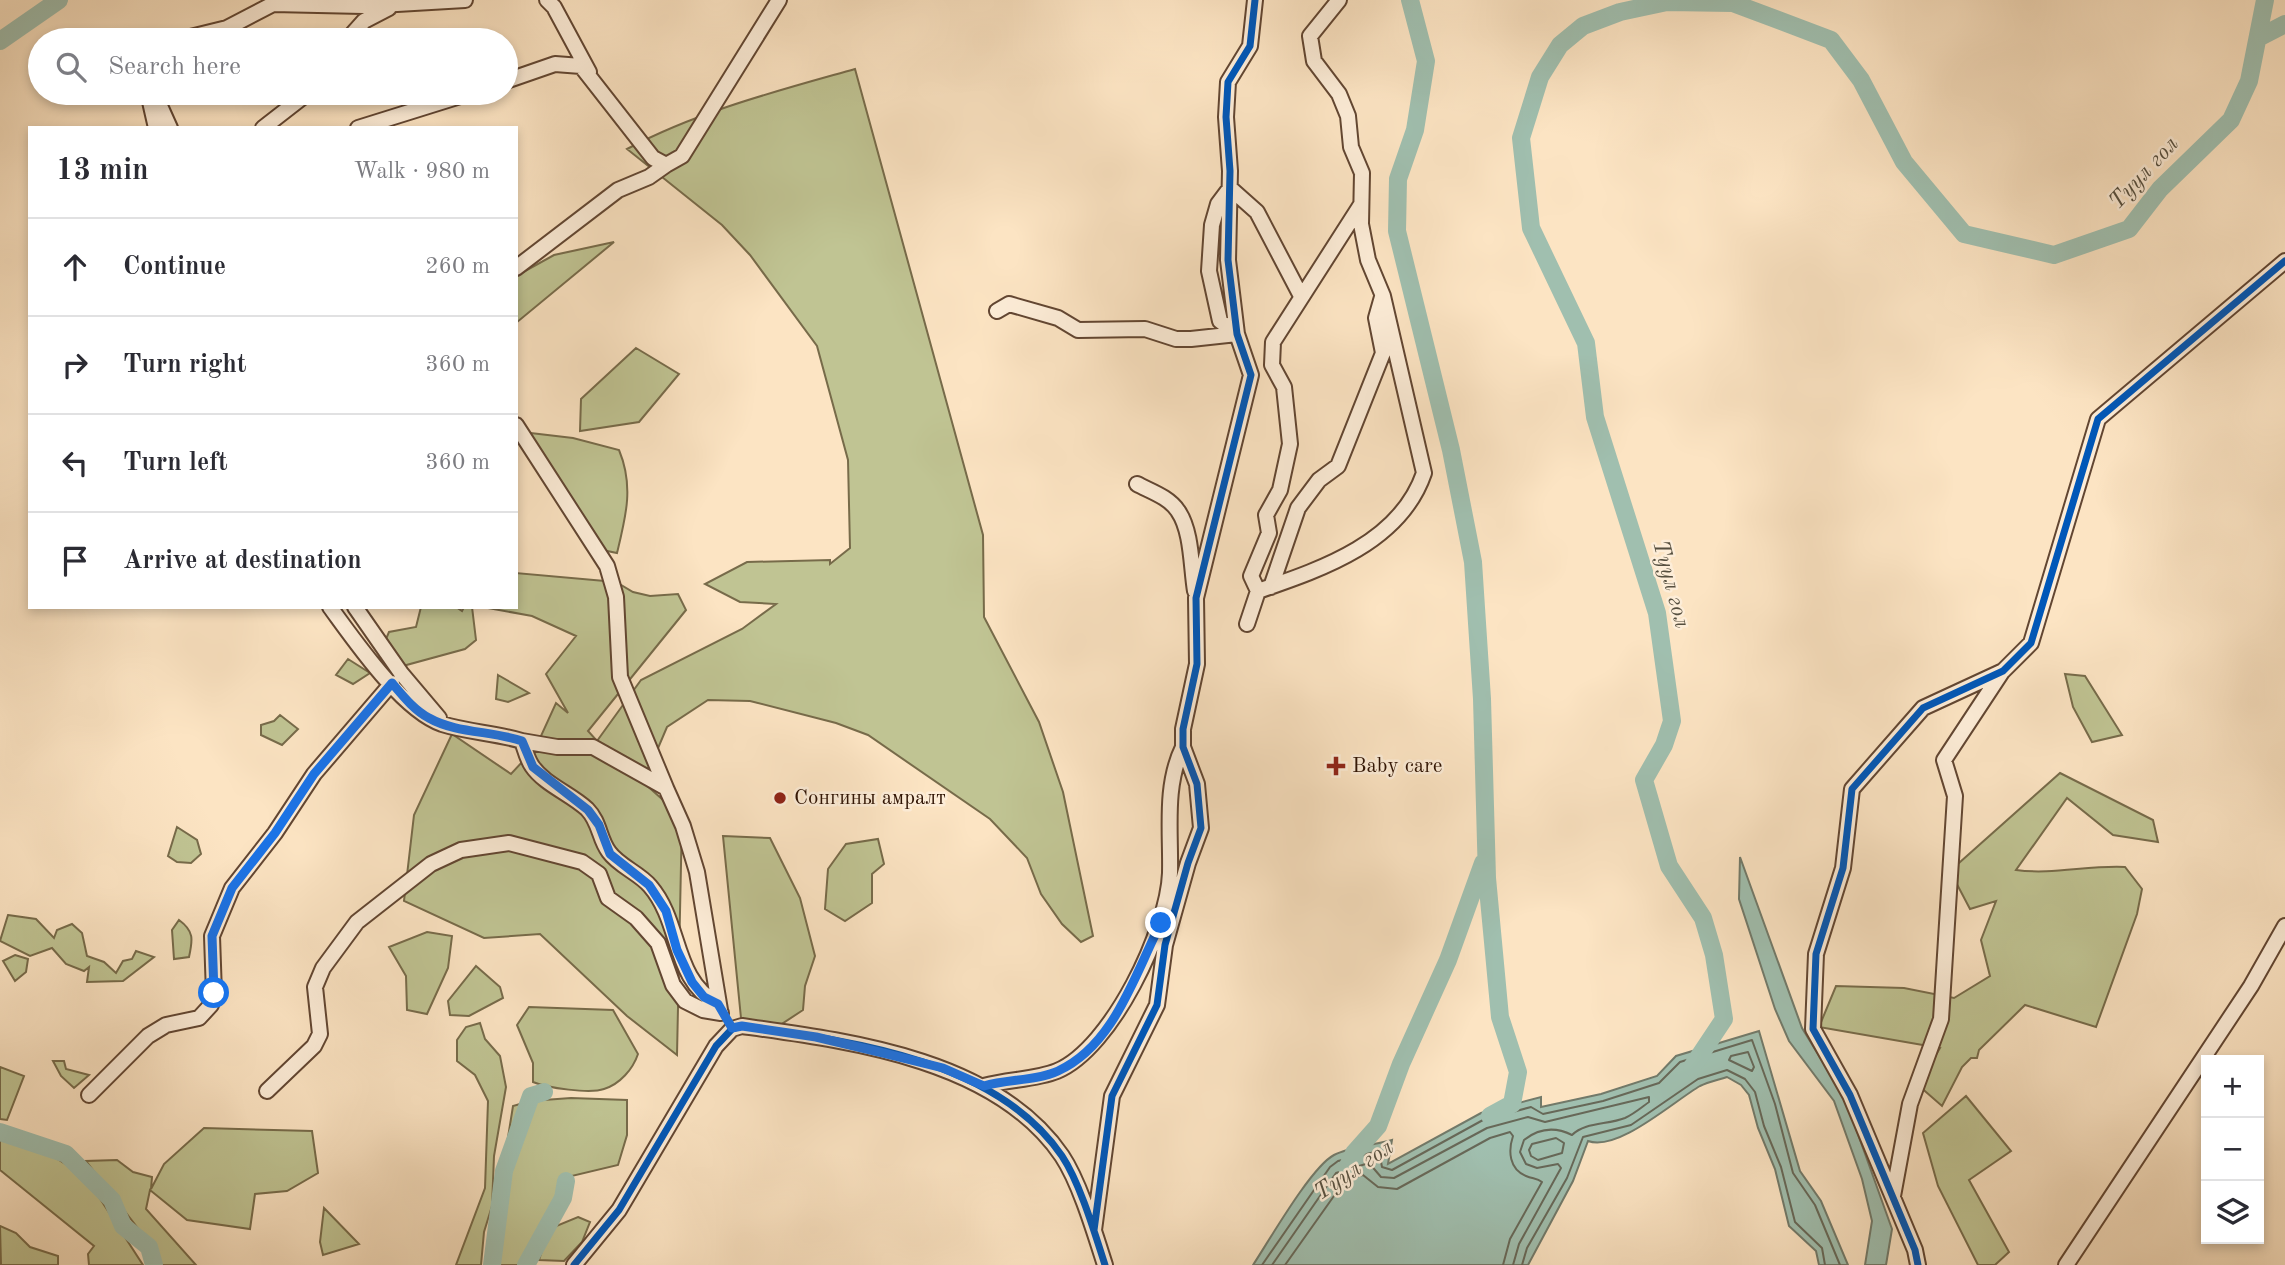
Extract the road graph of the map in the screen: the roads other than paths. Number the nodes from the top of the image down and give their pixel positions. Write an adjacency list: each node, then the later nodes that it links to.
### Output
1 (465, 0): 6 (street)
2 (547, 0): 9 (street)
3 (779, 0): 19 (street)
4 (1255, 0): 20 (street)
5 (1339, 0): 21 (street)
6 (395, 5): 7 (street); 8 (street)
7 (227, 28)
8 (358, 28)
9 (590, 73): 10 (street); 19 (street)
10 (518, 77)
11 (152, 105): 15 (street)
12 (158, 105): 16 (street)
13 (293, 105): 17 (street)
14 (432, 105): 18 (street)
15 (156, 126)
16 (169, 126)
17 (266, 126)
18 (364, 126)
19 (666, 165): 23 (street)
20 (1230, 188): 24 (street); 27 (street)
21 (1361, 205): 24 (street); 25 (street)
22 (2285, 261): 35 (street)
23 (518, 266)
24 (1301, 296): 30 (street)
25 (1383, 296): 30 (street); 30 (street)
26 (997, 311): 27 (street)
27 (1237, 334): 31 (street)
28 (518, 428): 40 (street)
29 (1137, 484): 31 (street)
30 (1264, 589): 34 (street)
31 (1196, 598): 39 (street)
32 (332, 609): 36 (street)
33 (356, 609): 37 (street)
34 (1247, 624)
35 (2003, 671): 47 (street); 47 (street)
36 (392, 683): 37 (street); 46 (street)
37 (445, 725): 38 (street)
38 (522, 741): 40 (street); 42 (street)
39 (1183, 747): 44 (street); 48 (street)
40 (666, 788): 42 (street)
41 (2285, 926): 52 (street)
42 (720, 1009): 43 (street); 45 (street)
43 (732, 1028): 44 (street); 49 (street)
44 (984, 1086): 48 (street)
45 (267, 1091)
46 (89, 1095)
47 (1893, 1197): 51 (street)
48 (1094, 1230): 50 (street)
49 (574, 1265)
50 (1105, 1265)
51 (1918, 1265)
52 (2066, 1265)

